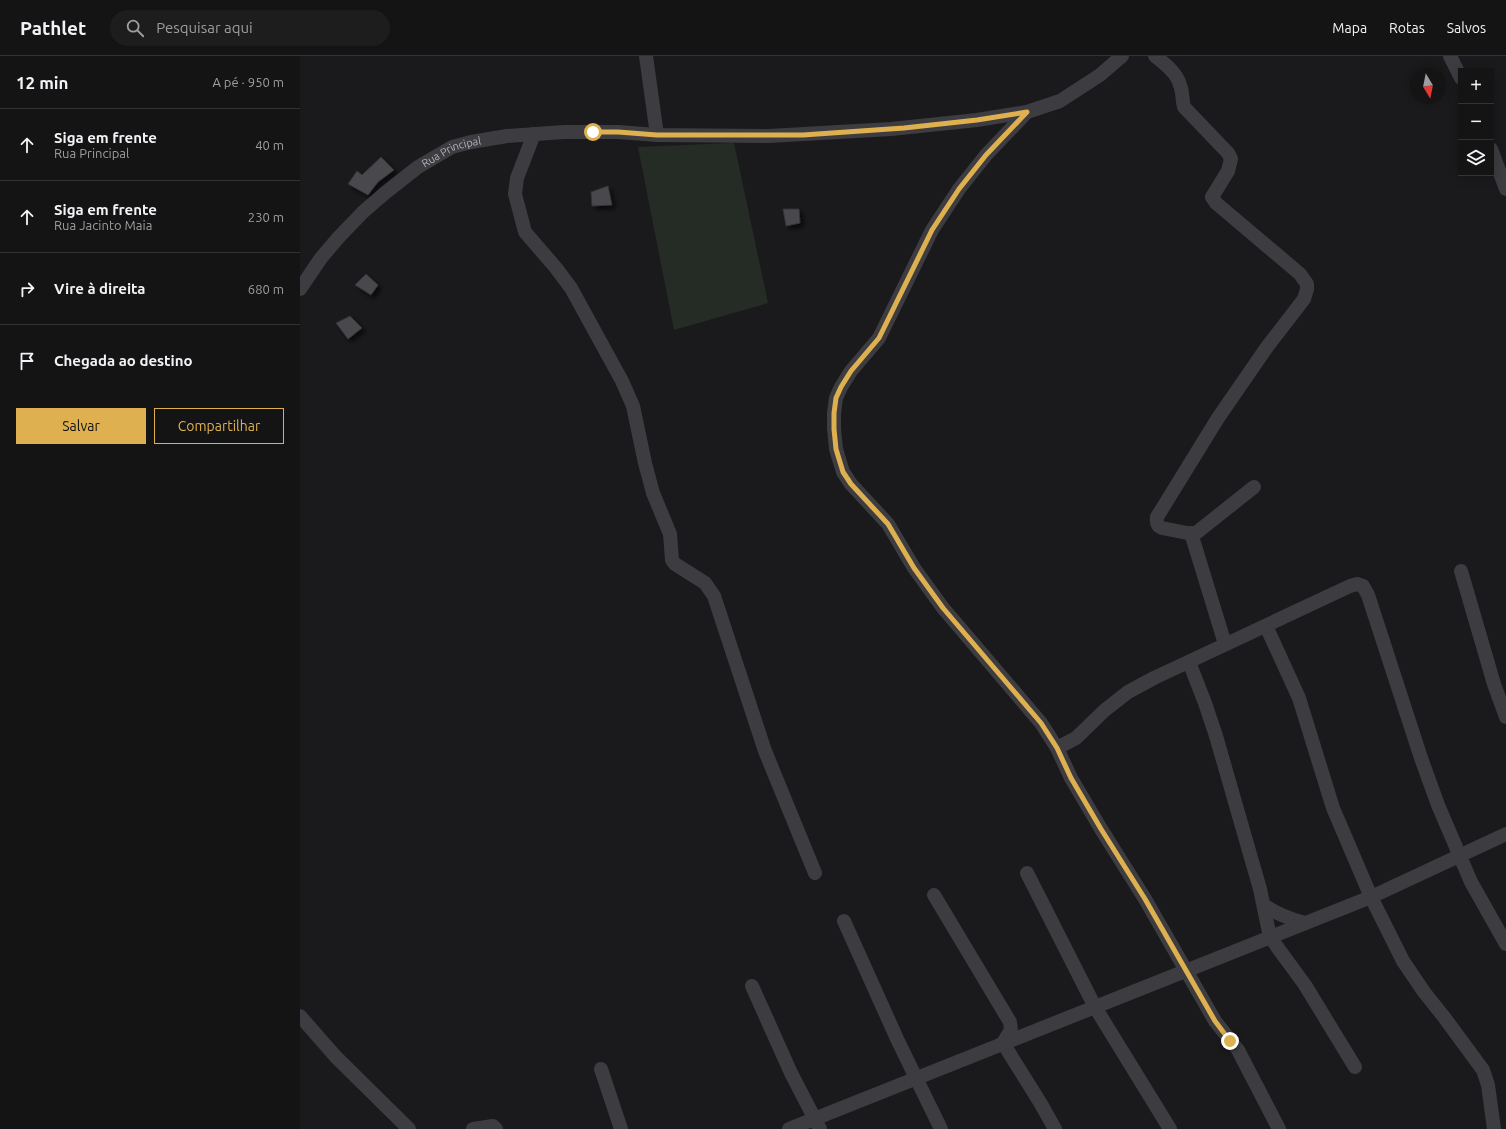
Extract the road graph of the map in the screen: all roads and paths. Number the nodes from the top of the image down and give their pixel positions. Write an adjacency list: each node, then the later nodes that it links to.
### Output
1 (646, 56): 8 (street)
2 (1122, 56): 6 (street, Rua Principal)
3 (1155, 56): 13 (street)
4 (1450, 56): 5 (street)
5 (1458, 72)
6 (1027, 112): 8 (street, Rua Principal); 19 (street)
7 (534, 134): 8 (street, Rua Principal); 11 (street, Rua Principal); 22 (street)
8 (657, 135)
9 (1494, 157): 10 (street)
10 (1506, 190)
11 (300, 289)
12 (1254, 486): 13 (street)
13 (1191, 533): 16 (street)
14 (1461, 570): 18 (street)
15 (1266, 626): 16 (street); 21 (street); 25 (street)
16 (1225, 644): 17 (street)
17 (1189, 662): 19 (street); 26 (street)
18 (1506, 717)
19 (1057, 748): 31 (street)
20 (1506, 834): 21 (street)
21 (1459, 855): 25 (street); 30 (street)
22 (815, 873)
23 (1027, 873): 33 (street)
24 (934, 895): 35 (street)
25 (1371, 897): 28 (street); 49 (street)
26 (1264, 905): 28 (street); 29 (street)
27 (844, 921): 38 (street)
28 (1305, 923): 29 (street)
29 (1270, 937): 31 (street); 36 (street)
30 (1506, 944)
31 (1186, 971): 33 (street); 48 (street)
32 (752, 986): 39 (street)
33 (1095, 1007): 35 (street); 47 (street)
34 (300, 1016): 40 (street)
35 (1003, 1043): 38 (street); 46 (street)
36 (1355, 1067)
37 (602, 1069): 43 (street)
38 (917, 1079): 39 (street); 45 (street)
39 (818, 1124): 44 (street)
40 (409, 1129)
41 (473, 1129): 42 (street)
42 (496, 1129)
43 (621, 1129)
44 (789, 1129)
45 (941, 1129)
46 (1055, 1129)
47 (1170, 1129)
48 (1279, 1129)
49 (1494, 1129)

